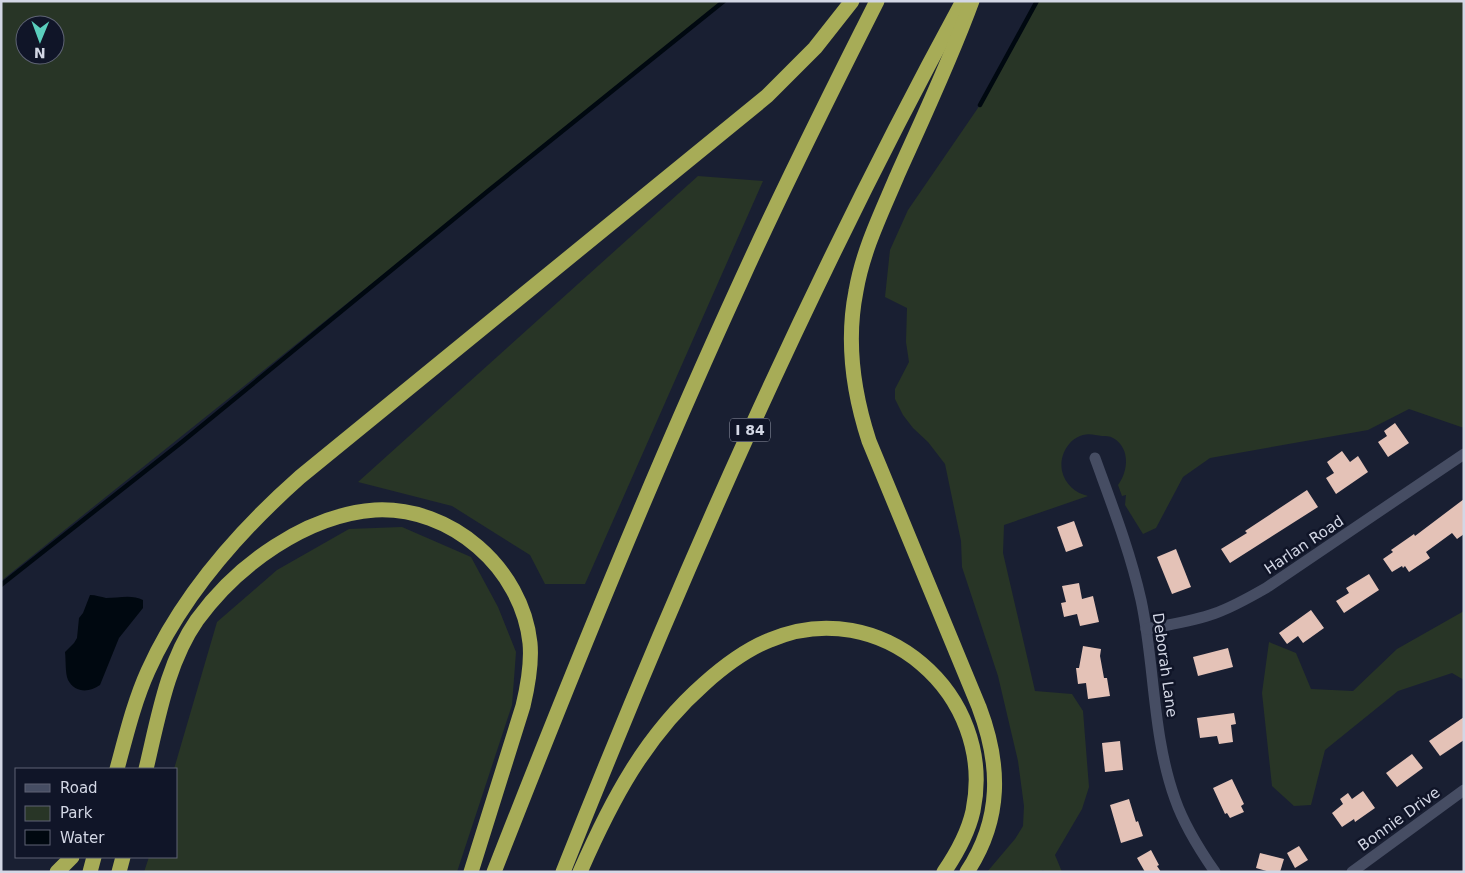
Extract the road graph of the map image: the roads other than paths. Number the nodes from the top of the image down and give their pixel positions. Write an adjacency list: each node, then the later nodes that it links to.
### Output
1 (852, 1): 8 (highway)
2 (877, 1): 18 (highway)
3 (963, 1): 19 (highway, I 84)
4 (972, 1): 22 (highway)
5 (1464, 454): 7 (street, Harlan Road)
6 (1095, 458): 7 (street, Deborah Lane)
7 (1146, 629): 23 (street, Deborah Lane)
8 (117, 768)
9 (146, 768): 17 (highway)
10 (1464, 790): 24 (street, Bonnie Drive)
11 (71, 858): 14 (highway)
12 (94, 858): 15 (highway)
13 (123, 858): 16 (highway)
14 (57, 872)
15 (90, 872)
16 (119, 872)
17 (471, 872)
18 (494, 872)
19 (563, 872)
20 (580, 872): 21 (highway)
21 (944, 872)
22 (967, 872)
23 (1215, 872)
24 (1352, 872)

